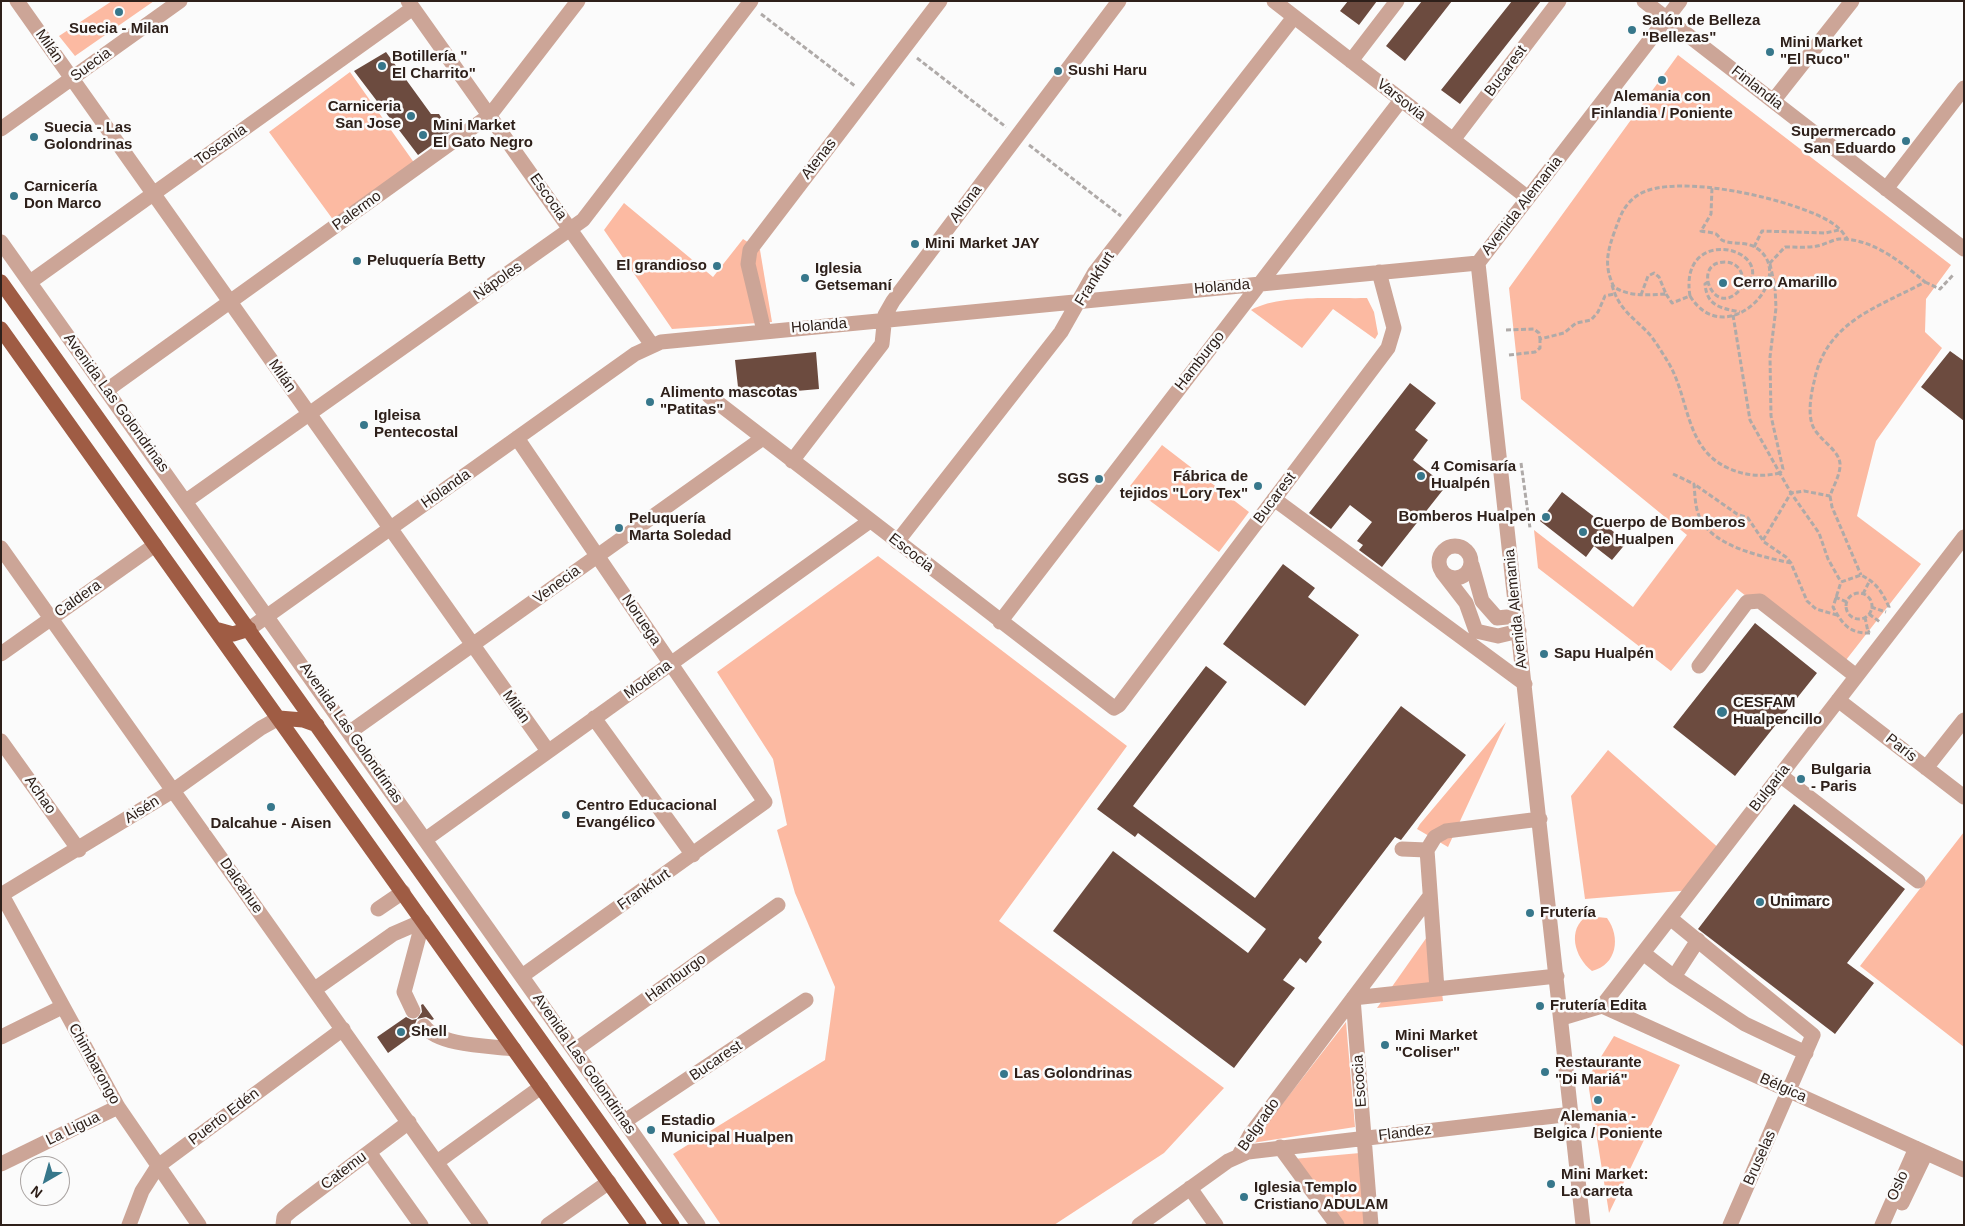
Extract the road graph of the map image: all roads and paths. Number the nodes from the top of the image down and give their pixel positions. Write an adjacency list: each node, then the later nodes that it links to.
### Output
1 (17, 1): 17 (street, Milán)
2 (180, 1): 17 (street, Suecia)
3 (578, 1): 22 (street, Palermo)
4 (940, 1): 19 (street, Atenas)
5 (1119, 1): 54 (street, Altona)
6 (1274, 1): 14 (street, Varsovia)
7 (1397, 1): 16 (street)
8 (1560, 1): 24 (street, Bucarest)
9 (1644, 1): 15 (street, Finlandia)
10 (1680, 1): 15 (street, Avenida Alemania)
11 (1852, 1): 21 (street)
12 (750, 3): 19 (path); 29 (street, Nápoles)
13 (411, 5): 22 (street, Escocia); 27 (street, Toscania)
14 (1294, 17): 16 (street, Varsovia); 50 (street, Frankfurt)
15 (1667, 19): 21 (street, Finlandia); 28 (street, Avenida Alemania)
16 (1351, 61): 20 (street, Varsovia)
17 (72, 79): 23 (street, Suecia); 27 (street, Milán)
18 (1964, 88): 26 (street)
19 (867, 96): 56 (street, Atenas)
20 (1401, 100): 24 (street, Varsovia); 44 (street, Hamburgo)
21 (1773, 101): 26 (street, Finlandia)
22 (490, 116): 29 (street, Escocia); 51 (street, Palermo)
23 (1, 129)
24 (1453, 140): 28 (street, Varsovia)
25 (1712, 188): 30 (path); 33 (path); 39 (path)
26 (1886, 189): 34 (street, Finlandia)
27 (153, 194): 41 (street, Toscania); 51 (street, Milán)
28 (1528, 198): 35 (street, Avenida Alemania)
29 (571, 230): 59 (street, Escocia); 63 (street, Nápoles)
30 (1839, 230): 31 (path); 33 (path)
31 (1849, 240): 36 (path); 43 (path)
32 (1, 242): 41 (street, Avenida Las Golondrinas)
33 (1754, 247): 36 (path)
34 (1964, 249)
35 (1478, 263): 37 (street, Holanda); 102 (street, Avenida Alemania)
36 (1769, 264): 52 (path); 68 (path)
37 (1379, 272): 44 (street, Holanda); 73 (street, Bucarest)
38 (1953, 275): 43 (path)
39 (1610, 276): 46 (path); 48 (path)
40 (1, 282): 104 (main road, Avenida Las Golondrinas)
41 (30, 282): 61 (street, Avenida Las Golondrinas)
42 (1708, 282): 45 (path); 45 (path); 52 (path)
43 (1925, 282): 72 (path)
44 (1259, 284): 50 (street, Holanda); 100 (street, Hamburgo)
45 (1742, 288): 49 (path)
46 (1614, 294): 58 (path); 68 (path)
47 (1666, 294): 48 (path); 48 (path); 49 (path)
48 (1641, 295)
49 (1690, 296): 53 (path)
50 (1080, 301): 54 (street, Holanda); 80 (street, Frankfurt)
51 (231, 303): 61 (street, Palermo); 63 (street, Milán)
52 (1740, 312): 53 (path)
53 (1733, 316): 68 (path)
54 (884, 320): 56 (street, Holanda); 66 (street, Altona)
55 (1506, 330): 58 (path)
56 (764, 331): 59 (street, Holanda)
57 (2, 332): 81 (main road)
58 (1540, 339): 60 (path)
59 (652, 345): 64 (street, Holanda)
60 (1508, 355)
61 (107, 390): 74 (street, Avenida Las Golondrinas)
62 (709, 396): 65 (street, Escocia)
63 (309, 414): 74 (street, Nápoles); 76 (street, Milán)
64 (517, 438): 76 (street, Holanda); 83 (street, Noruega)
65 (763, 438): 66 (street, Escocia); 83 (street, Venecia)
66 (792, 461): 75 (street, Escocia)
67 (1521, 463): 77 (path)
68 (1780, 473): 71 (path)
69 (1673, 474): 70 (path)
70 (1694, 484): 79 (path); 85 (path)
71 (1791, 494): 72 (path); 79 (path); 90 (path)
72 (1830, 496): 88 (path)
73 (1274, 499): 112 (street); 114 (street, Bucarest)
74 (186, 501): 98 (street, Avenida Las Golondrinas)
75 (870, 521): 80 (street, Escocia); 109 (street, Modena)
76 (390, 528): 98 (street, Holanda); 107 (street, Milán)
77 (1530, 528)
78 (1964, 537): 84 (street, Bulgaria)
79 (1763, 540): 85 (path)
80 (897, 542): 100 (street, Escocia)
81 (155, 545): 99 (street, Caldera); 103 (main road)
82 (1, 548): 99 (street, Dalcahue)
83 (597, 556): 107 (street, Venecia); 109 (street, Noruega)
84 (1958, 557): 106 (street, Bulgaria)
85 (1791, 563): 96 (path)
86 (1472, 565): 87 (street); 87 (street); 102 (street)
87 (1442, 572): 102 (street)
88 (1862, 575): 89 (path); 90 (path)
89 (1870, 580): 91 (path); 95 (path)
90 (1841, 582): 92 (path)
91 (1863, 594): 93 (path); 94 (path)
92 (1835, 597): 93 (path); 96 (path)
93 (1847, 602): 97 (path)
94 (1871, 607): 95 (path); 97 (path)
95 (1887, 612): 101 (path)
96 (1837, 615): 105 (path)
97 (1867, 615): 101 (path); 105 (path)
98 (268, 616): 104 (street, Holanda); 119 (street, Avenida Las Golondrinas)
99 (52, 618): 108 (street, Caldera); 124 (street, Dalcahue)
100 (1000, 622): 114 (street, Escocia)
101 (1880, 622): 105 (path)
102 (1518, 624): 112 (street, Avenida Alemania)
103 (215, 629): 104 (main road); 115 (main road)
104 (249, 629): 118 (main road, Avenida Las Golondrinas)
105 (1868, 632): 106 (path)
106 (1882, 643): 111 (street, Bulgaria)
107 (472, 645): 119 (street, Venecia); 121 (street, Milán)
108 (1, 654)
109 (670, 663): 116 (street, Modena); 126 (street, Noruega)
110 (1699, 666): 111 (street)
111 (1856, 676): 113 (street, Bulgaria)
112 (1525, 684): 127 (street, Avenida Alemania)
113 (1838, 700): 122 (street, París); 123 (street, Bulgaria)
114 (1114, 708)
115 (279, 718): 118 (main road); 124 (street, Aisén); 134 (main road)
116 (594, 718): 121 (street, Modena); 132 (street)
117 (1964, 720): 122 (street)
118 (316, 725): 184 (main road, Avenida Las Golondrinas)
119 (350, 732): 128 (street, Avenida Las Golondrinas)
120 (1, 741): 130 (street, Achao)
121 (548, 751): 128 (street, Modena)
122 (1926, 768): 125 (street, París)
123 (1780, 775): 133 (street); 139 (street, Bulgaria)
124 (174, 790): 130 (street, Aisén); 146 (street, Dalcahue)
125 (1964, 797)
126 (765, 802): 132 (street, Frankfurt)
127 (1540, 819): 131 (street); 144 (street, Avenida Alemania)
128 (426, 839): 143 (street, Avenida Las Golondrinas)
129 (1402, 849): 131 (street)
130 (79, 850): 135 (street, Aisén)
131 (1427, 850): 136 (street)
132 (693, 855): 143 (street, Frankfurt)
133 (1918, 881)
134 (403, 892): 138 (street); 140 (main road)
135 (2, 895): 151 (street, Chimbarongo)
136 (1430, 896): 147 (street); 148 (street, Belgrado)
137 (778, 905): 158 (street, Hamburgo)
138 (378, 910)
139 (1670, 918): 141 (street); 142 (street, Bulgaria)
140 (423, 921): 146 (street); 152 (street); 157 (main road)
141 (1698, 940): 145 (street); 159 (street, Bruselas)
142 (1643, 953): 145 (street); 150 (street, Bulgaria)
143 (522, 976): 158 (street, Avenida Las Golondrinas)
144 (1557, 976): 147 (street); 153 (street, Avenida Alemania)
145 (1674, 977): 159 (street)
146 (315, 989): 155 (street, Dalcahue)
147 (1437, 989): 148 (street)
148 (1353, 998): 166 (street, Escocia); 170 (street, Belgrado)
149 (806, 1000): 165 (street, Bucarest)
150 (1602, 1006): 153 (street); 161 (street, Bélgica)
151 (62, 1007): 156 (street); 162 (street, Chimbarongo)
152 (413, 1011)
153 (1562, 1018): 163 (street, Avenida Alemania)
154 (424, 1026): 157 (street)
155 (343, 1029): 164 (street, Dalcahue); 173 (street, Puerto Edén)
156 (1, 1037)
157 (514, 1049): 160 (main road)
158 (575, 1050): 165 (street, Avenida Las Golondrinas)
159 (1806, 1053): 161 (street, Bruselas)
160 (541, 1087): 171 (street); 175 (main road)
161 (1790, 1091): 168 (street, Bélgica); 191 (street, Bruselas)
162 (118, 1107): 172 (street, La Ligua); 173 (street, Chimbarongo)
163 (1572, 1114): 166 (street, Flandez); 190 (street, Avenida Alemania)
164 (409, 1122): 169 (street, Catemu); 171 (street, Dalcahue)
165 (625, 1122): 185 (street, Avenida Las Golondrinas)
166 (1364, 1138): 167 (street, Flandez); 189 (street, Escocia)
167 (1280, 1147): 170 (street, Flandez); 188 (street)
168 (1921, 1150): 174 (street, Bélgica); 192 (street, Oslo); 193 (street, Oslo)
169 (369, 1152): 177 (street, Catemu); 180 (street)
170 (1239, 1155): 176 (street, Belgrado)
171 (437, 1162): 181 (street, Dalcahue)
172 (1, 1164)
173 (158, 1166): 178 (street, Puerto Edén); 179 (street, Chimbarongo)
174 (1964, 1170)
175 (609, 1182): 182 (street); 183 (main road)
176 (1190, 1188): 186 (street, Belgrado); 187 (street)
177 (283, 1223)
178 (129, 1225)
179 (199, 1225)
180 (421, 1225)
181 (481, 1225)
182 (548, 1225)
183 (639, 1225)
184 (672, 1225)
185 (698, 1225)
186 (1139, 1225)
187 (1216, 1225)
188 (1337, 1225)
189 (1371, 1225)
190 (1583, 1225)
191 (1730, 1225)
192 (1882, 1225)
193 (1892, 1225)

